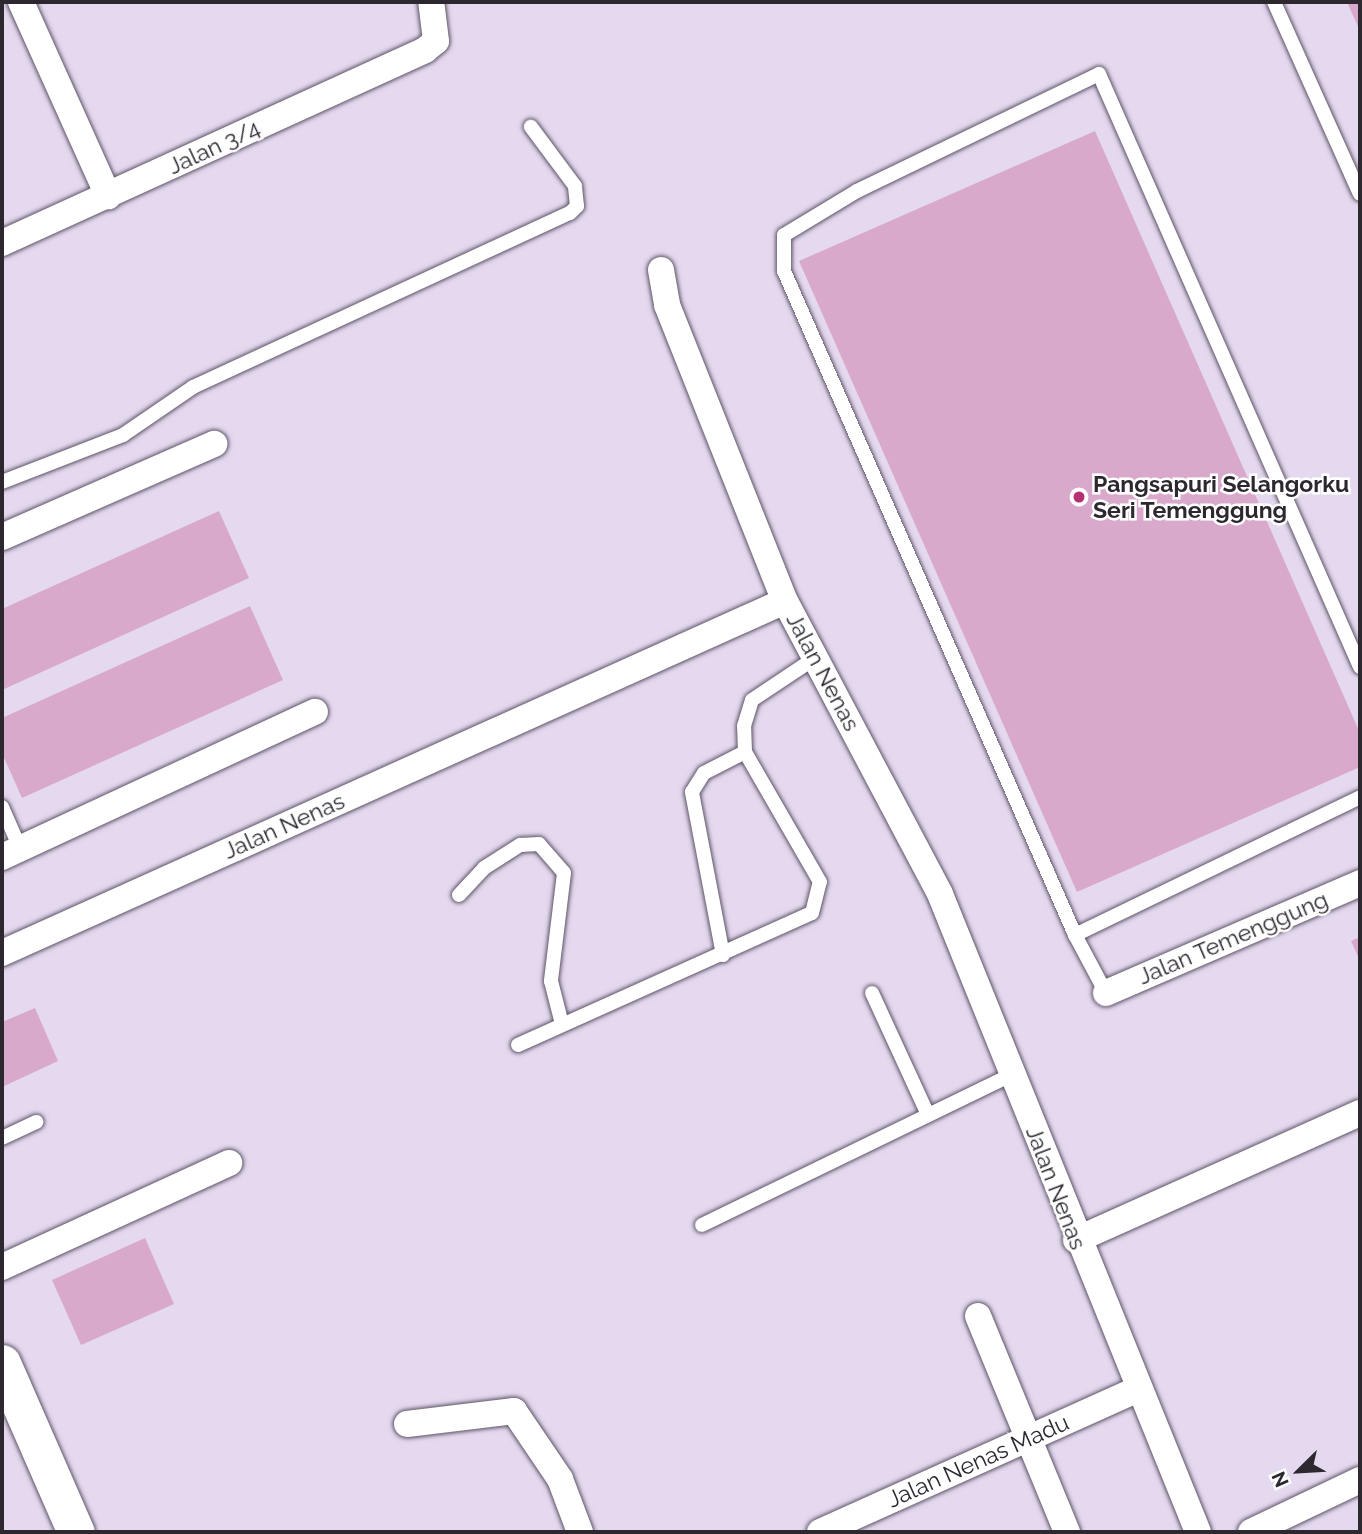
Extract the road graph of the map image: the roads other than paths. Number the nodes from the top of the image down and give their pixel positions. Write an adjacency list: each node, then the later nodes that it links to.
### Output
1 (21, 2): 6 (street)
2 (431, 2): 6 (street, Jalan 3/4)
3 (1274, 2): 5 (lane)
4 (531, 127): 10 (lane)
5 (1360, 194)
6 (108, 196): 7 (street, Jalan 3/4)
7 (2, 243)
8 (661, 270): 12 (street)
9 (214, 444): 11 (street)
10 (2, 482)
11 (2, 537)
12 (785, 601): 13 (street, Jalan Nenas); 23 (street, Jalan Nenas)
13 (815, 658): 16 (lane); 29 (street, Jalan Nenas)
14 (1360, 667): 22 (lane)
15 (314, 712): 19 (street)
16 (746, 752): 24 (lane); 24 (lane)
17 (1360, 797): 22 (lane)
18 (2, 807): 19 (lane)
19 (11, 853)
20 (1360, 883): 26 (street, Jalan Temenggung)
21 (459, 895): 27 (lane)
22 (1075, 935): 26 (lane)
23 (2, 953)
24 (723, 955): 27 (lane)
25 (872, 993): 31 (lane)
26 (1106, 993)
27 (562, 1024): 28 (lane)
28 (518, 1045)
29 (1011, 1074): 31 (lane); 36 (street, Jalan Nenas)
30 (1360, 1113): 36 (street)
31 (929, 1115): 35 (lane)
32 (37, 1122): 33 (lane)
33 (2, 1138)
34 (229, 1163): 37 (street)
35 (702, 1225)
36 (1076, 1240): 40 (street, Jalan Nenas)
37 (2, 1267)
38 (978, 1316): 42 (street)
39 (2, 1363): 44 (street)
40 (1136, 1390): 42 (street, Jalan Nenas Madu); 48 (street, Jalan Nenas)
41 (407, 1424): 45 (street)
42 (1030, 1438): 46 (street, Jalan Nenas Madu); 47 (street)
43 (1360, 1480): 49 (street)
44 (76, 1532)
45 (579, 1532)
46 (820, 1532)
47 (1067, 1532)
48 (1198, 1532)
49 (1251, 1532)

